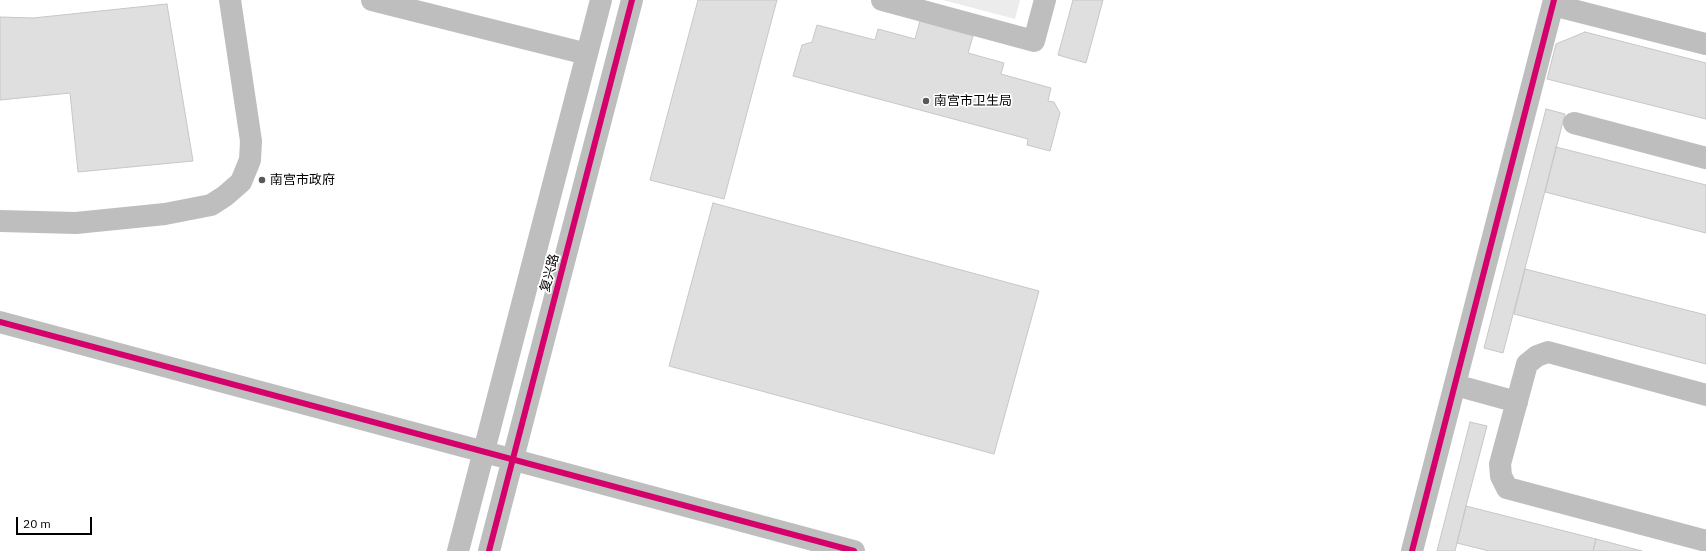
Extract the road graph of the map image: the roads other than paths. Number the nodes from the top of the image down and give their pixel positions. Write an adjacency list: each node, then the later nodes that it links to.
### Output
1 (230, 0): 12 (street)
2 (372, 0): 9 (street)
3 (601, 0): 9 (street, 复兴路)
4 (632, 0): 18 (street, 复兴路)
5 (882, 0): 6 (street)
6 (1045, 0)
7 (1554, 2): 8 (street); 14 (street)
8 (1706, 44)
9 (587, 54): 17 (street, 复兴路)
10 (1574, 123): 11 (street)
11 (1706, 158)
12 (0, 221)
13 (0, 322): 17 (street)
14 (1455, 385): 16 (street); 23 (street)
15 (1706, 394): 16 (street)
16 (1517, 402): 19 (street)
17 (484, 452): 18 (street); 20 (street, 复兴路)
18 (513, 459): 21 (street, 复兴路); 22 (street)
19 (1706, 541)
20 (458, 551)
21 (489, 551)
22 (854, 551)
23 (1412, 551)

